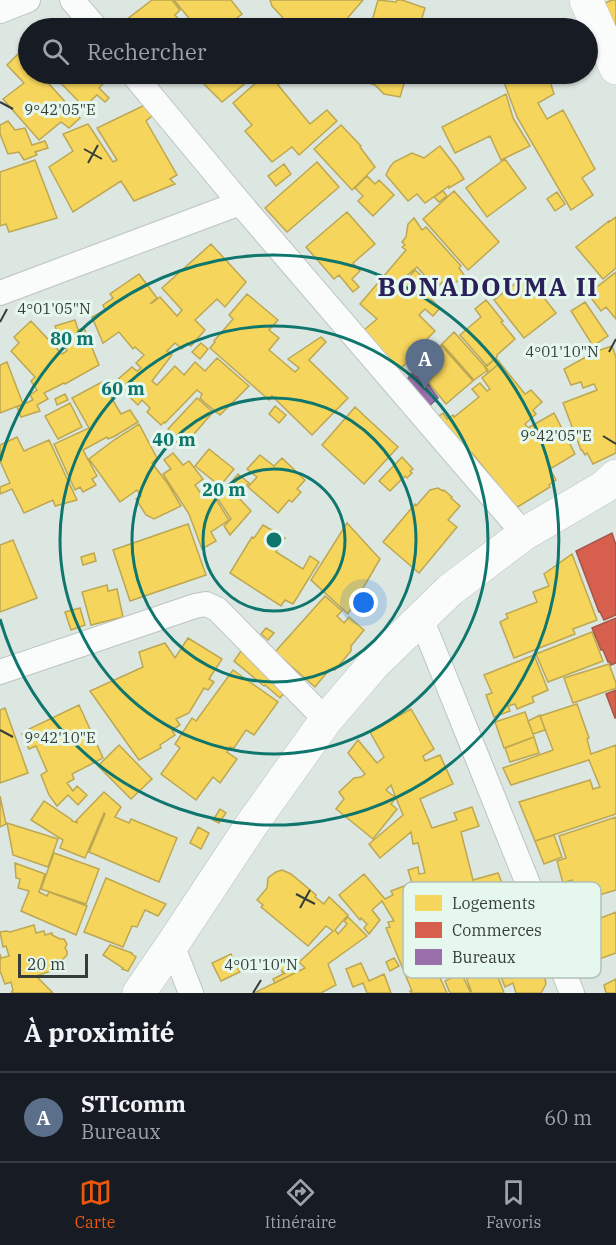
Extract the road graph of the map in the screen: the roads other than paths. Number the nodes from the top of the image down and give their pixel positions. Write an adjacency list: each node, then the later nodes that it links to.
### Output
1 (28, 0): 4 (street)
2 (72, 0): 5 (street)
3 (586, 0): 6 (main road)
4 (0, 11)
5 (87, 18)
6 (594, 18)
7 (598, 27): 8 (main road)
8 (616, 68)
9 (141, 84): 10 (street)
10 (240, 203): 11 (street); 13 (street)
11 (0, 294)
12 (612, 483): 13 (main road)
13 (524, 534): 14 (main road)
14 (421, 618): 16 (main road); 17 (street)
15 (0, 672): 16 (street)
16 (326, 720): 18 (main road)
17 (527, 882)
18 (172, 945): 20 (main road); 21 (street)
19 (566, 978): 22 (street)
20 (139, 993)
21 (191, 993)
22 (572, 993)

